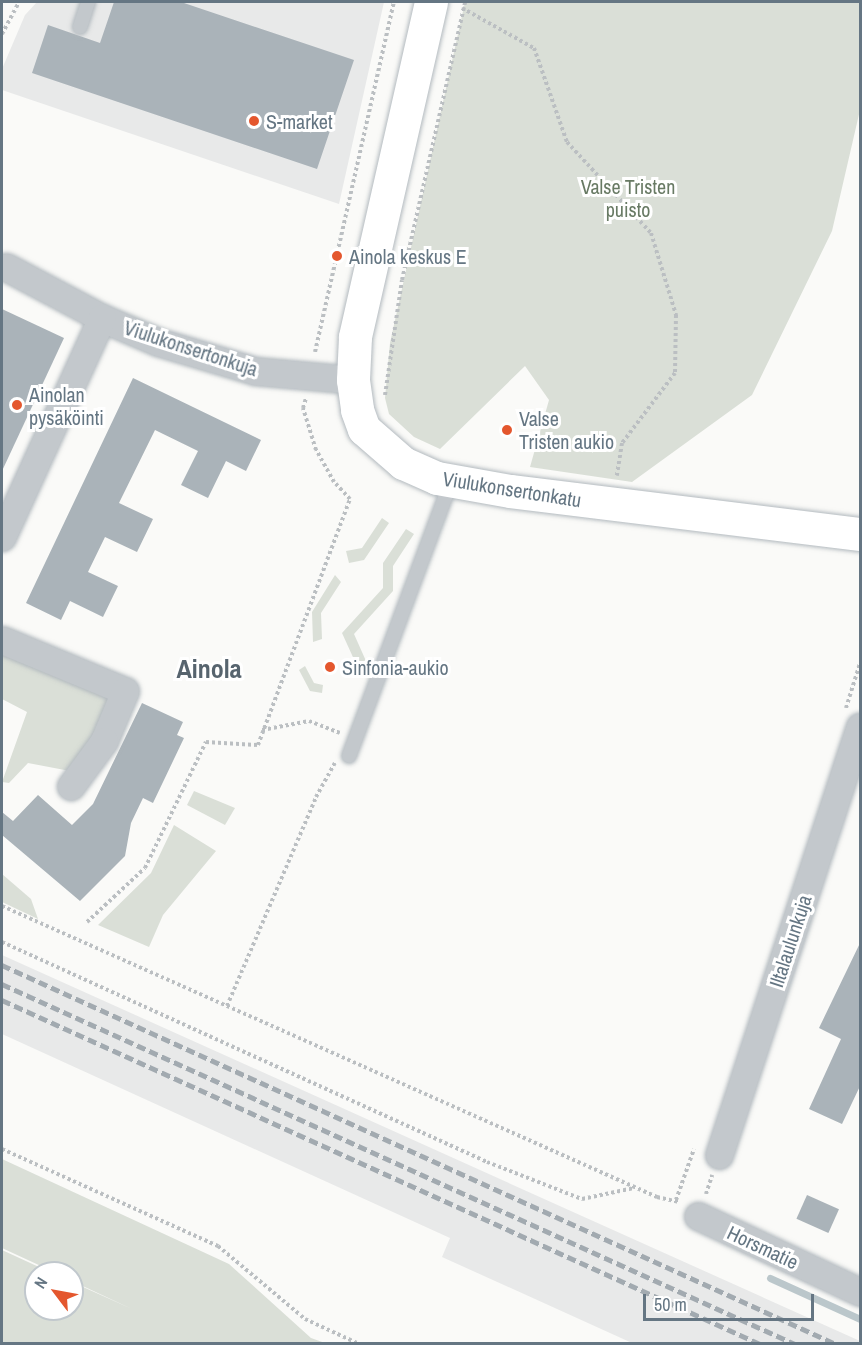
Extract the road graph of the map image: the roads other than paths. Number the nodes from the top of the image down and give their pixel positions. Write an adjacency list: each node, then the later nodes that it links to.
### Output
1 (88, 2): 3 (lane)
2 (431, 2): 6 (street, Viulukonsertonkatu)
3 (80, 27)
4 (6, 267): 5 (street, Viulukonsertonkuja)
5 (102, 318): 6 (street, Viulukonsertonkuja); 9 (street, Viulukonsertonkuja)
6 (353, 380): 7 (street, Viulukonsertonkatu)
7 (451, 481): 8 (street, Viulukonsertonkatu); 12 (lane)
8 (861, 534)
9 (2, 537)
10 (2, 640): 13 (street)
11 (861, 727): 14 (street, Iltalaulunkuja)
12 (349, 756)
13 (71, 786)
14 (719, 1155)
15 (698, 1216): 16 (street, Horsmatie)
16 (861, 1292)

